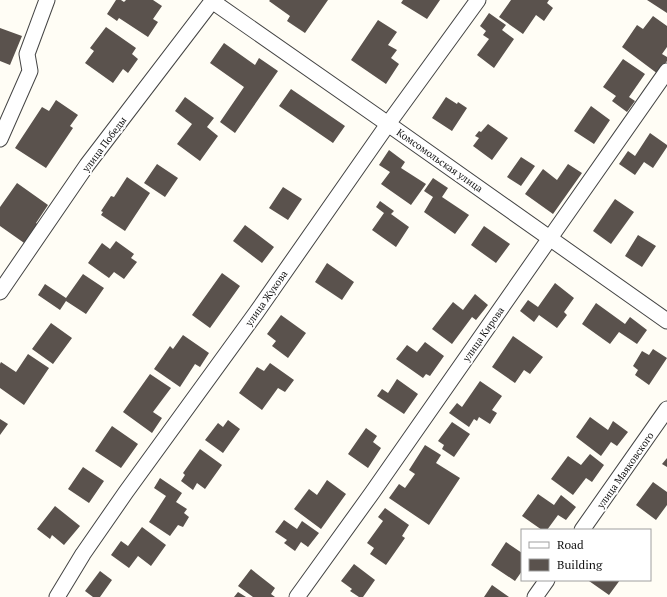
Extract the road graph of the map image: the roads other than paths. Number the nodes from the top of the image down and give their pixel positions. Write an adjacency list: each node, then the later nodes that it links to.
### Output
1 (47, 0): 6 (street)
2 (478, 0): 5 (street, улица Жукова)
3 (212, 1): 5 (street, Комсомольская улица); 8 (street, улица Победы)
4 (667, 71): 7 (street, улица Кирова)
5 (388, 124): 7 (street, Комсомольская улица); 13 (street, улица Жукова)
6 (0, 140)
7 (550, 238): 9 (street, Комсомольская улица); 14 (street, улица Кирова)
8 (0, 292)
9 (667, 321)
10 (667, 409): 11 (street, улица Маяковского)
11 (583, 529)
12 (546, 581): 15 (street)
13 (57, 597)
14 (297, 597)
15 (535, 597)

